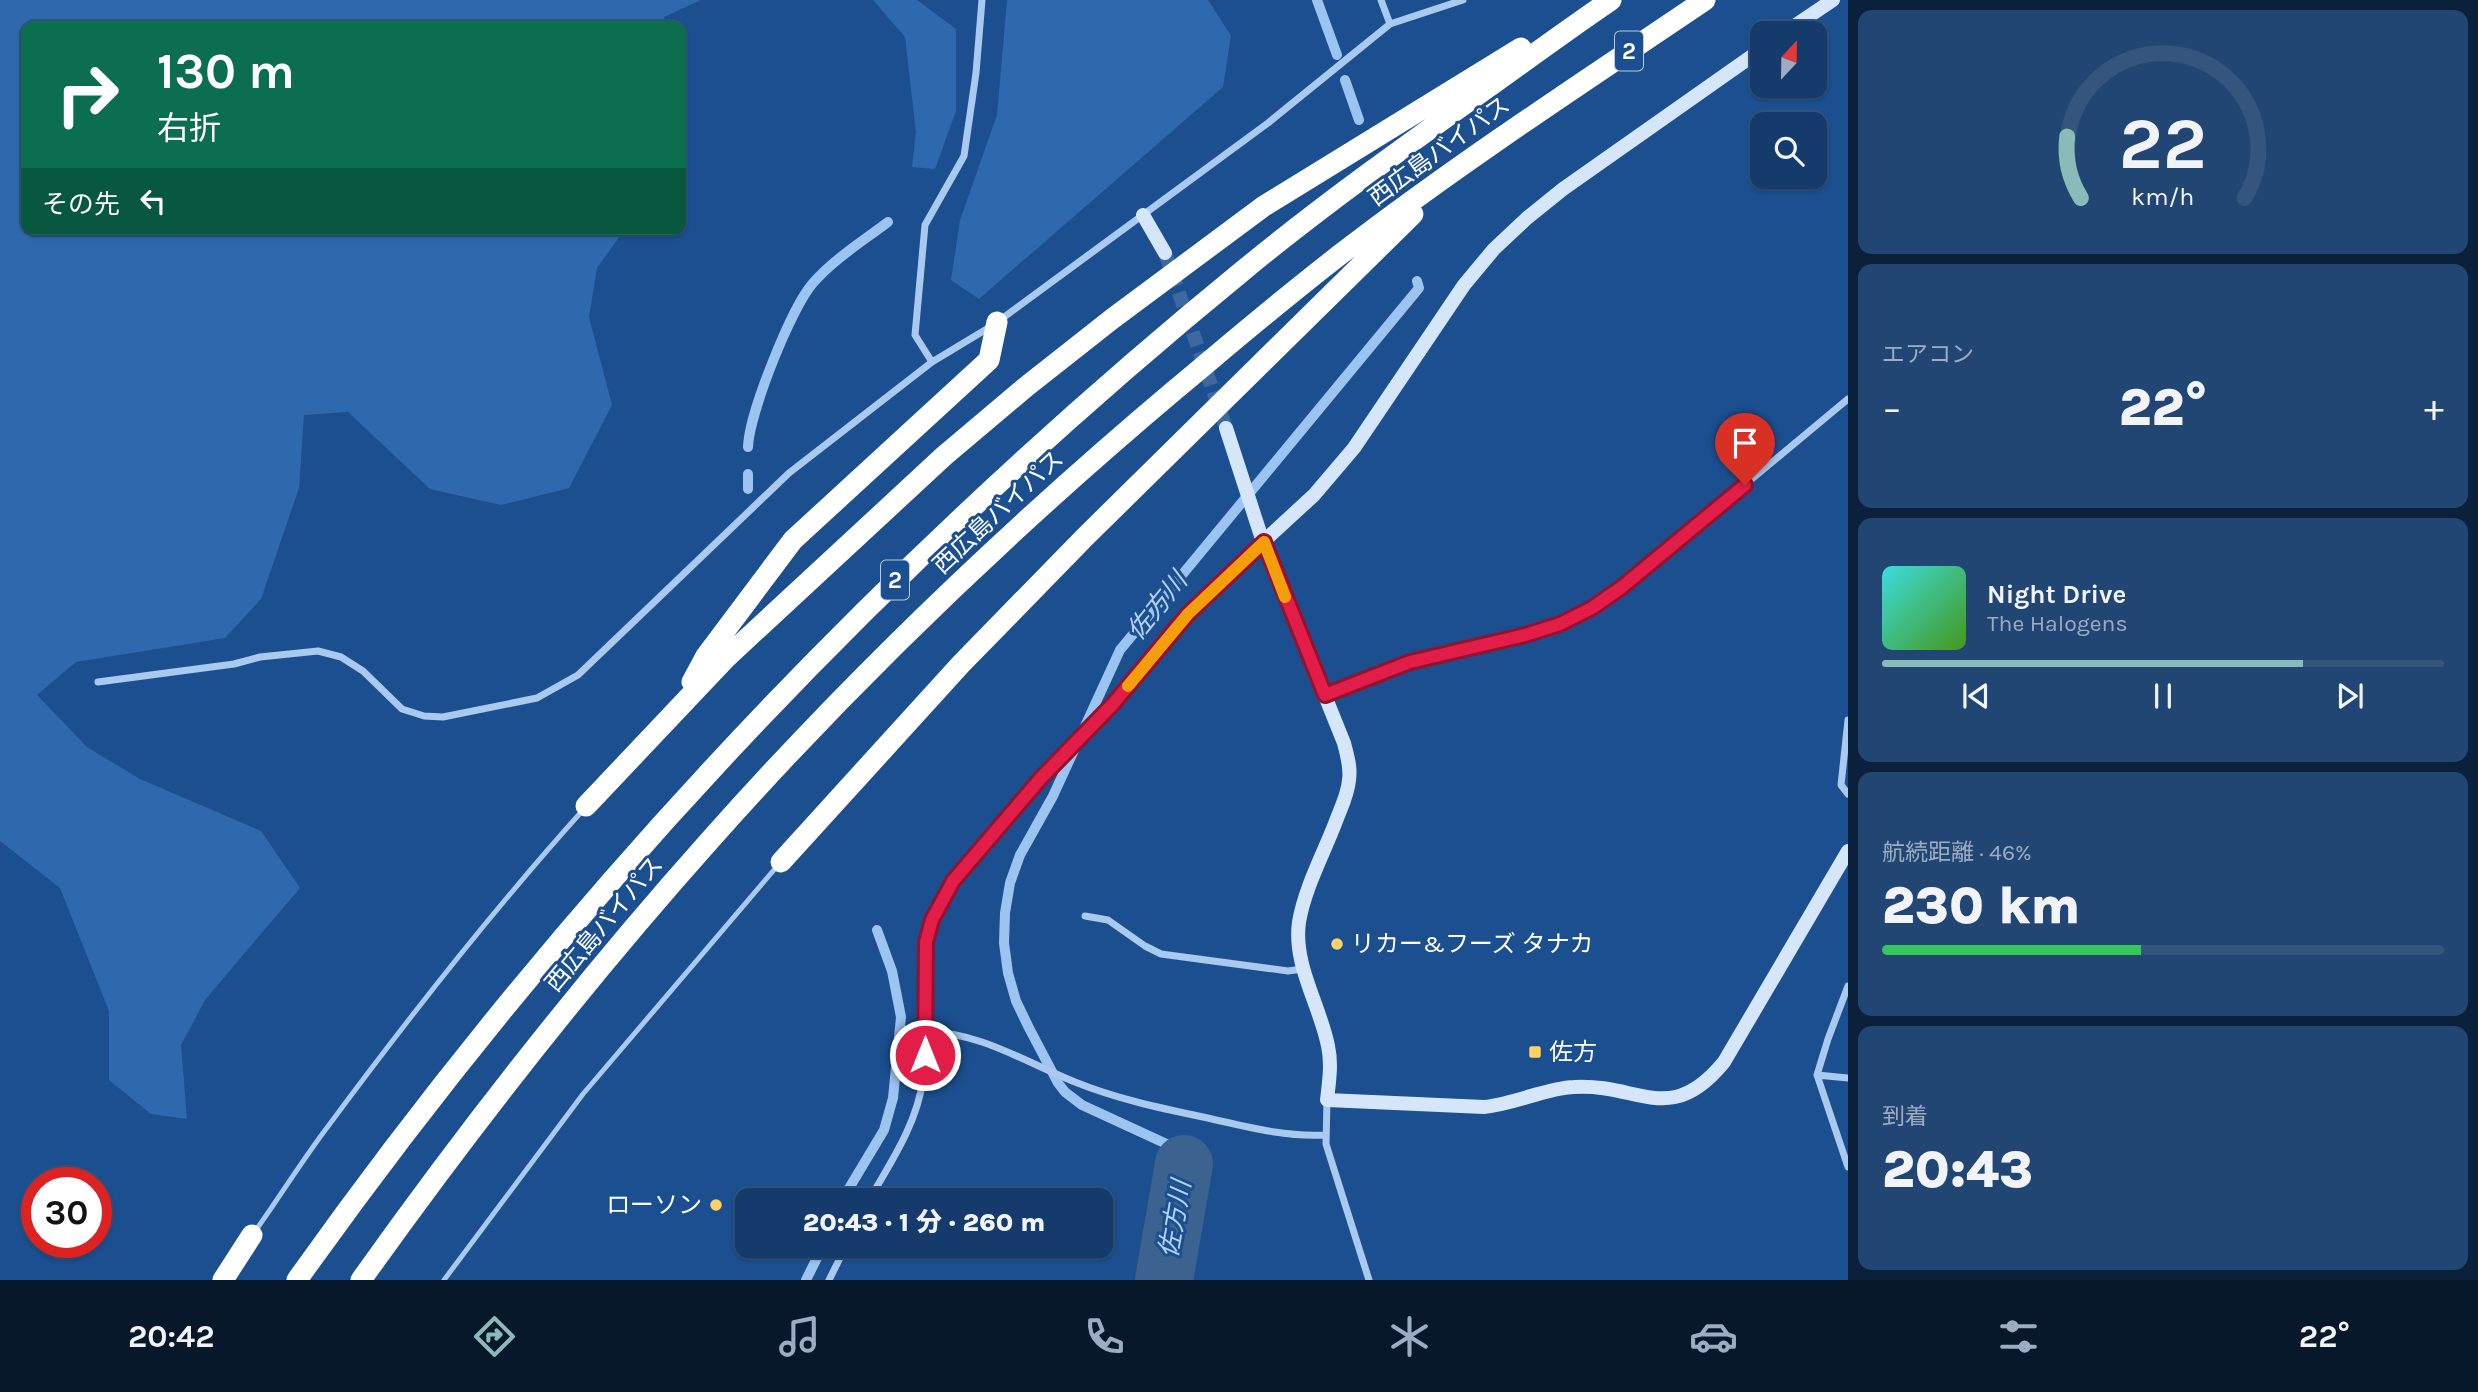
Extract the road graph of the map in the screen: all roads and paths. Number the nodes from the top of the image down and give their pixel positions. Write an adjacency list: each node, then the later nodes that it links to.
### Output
1 (982, 0): 15 (street)
2 (1381, 0): 9 (street)
3 (1463, 0): 9 (street)
4 (1600, 0): 21 (highway, 2)
5 (1611, 0): 40 (highway, 西広島バイパス / 2)
6 (1704, 0): 11 (highway, 西広島バイパス / 2)
7 (1833, 0): 8 (street)
8 (1802, 21)
9 (1390, 24): 12 (street)
10 (1750, 57): 18 (street)
11 (1554, 101): 26 (highway, 2); 41 (highway, 西広島バイパス / 2)
12 (1143, 215): 13 (street); 14 (street)
13 (1165, 253)
14 (997, 322): 15 (street); 21 (highway, 2)
15 (933, 362): 19 (street)
16 (1848, 400): 20 (street)
17 (1226, 428): 18 (street)
18 (1264, 542): 20 (street); 30 (street)
19 (98, 682)
20 (1325, 695): 28 (street)
21 (677, 708): 24 (highway, 2)
22 (1848, 720): 23 (street)
23 (1848, 794)
24 (586, 806): 37 (lane, 2)
25 (1848, 850): 33 (street)
26 (781, 862): 42 (lane, 2)
27 (1085, 916): 28 (street)
28 (1303, 969): 33 (street)
29 (1848, 986): 31 (street)
30 (925, 1032): 34 (street); 36 (street)
31 (1817, 1076): 32 (street); 35 (street)
32 (1848, 1078)
33 (1327, 1100): 34 (street)
34 (1324, 1135): 44 (street)
35 (1848, 1167)
36 (876, 1188)
37 (252, 1235): 39 (highway, 2)
38 (840, 1258): 43 (street)
39 (223, 1280)
40 (298, 1280)
41 (361, 1280)
42 (444, 1280)
43 (829, 1280)
44 (1369, 1280)

